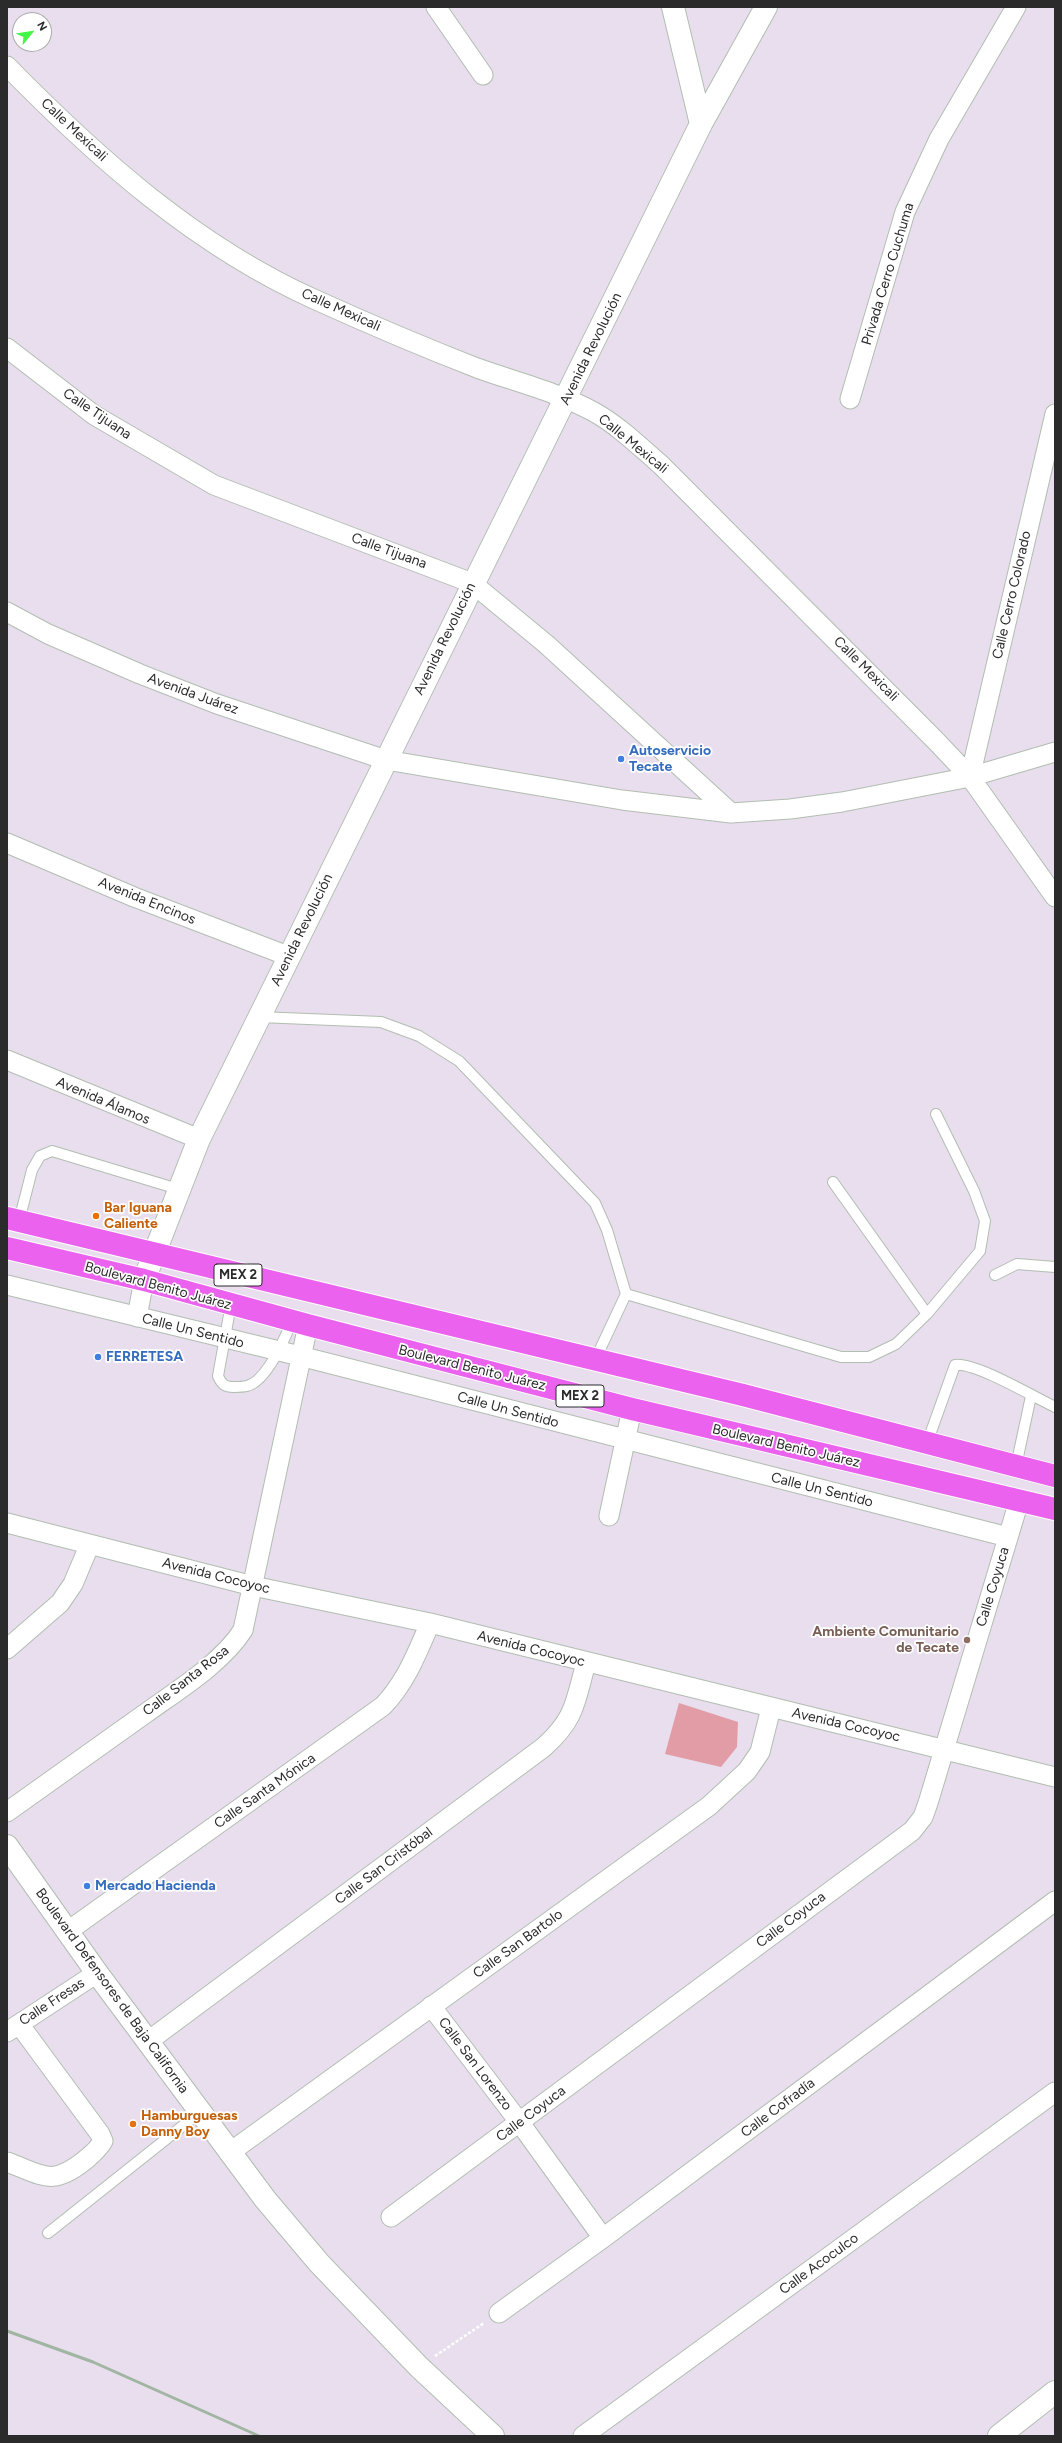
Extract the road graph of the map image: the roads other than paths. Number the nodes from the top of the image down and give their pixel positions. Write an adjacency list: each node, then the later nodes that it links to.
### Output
1 (436, 7): 6 (street)
2 (673, 7): 7 (street)
3 (766, 7): 7 (street, Avenida Revolución)
4 (1016, 7): 10 (street, Privada Cerro Cuchuma)
5 (7, 66): 9 (street, Calle Mexicali)
6 (482, 75)
7 (701, 124): 9 (street, Avenida Revolución)
8 (7, 348): 12 (street, Calle Tijuana)
9 (567, 399): 12 (street, Avenida Revolución); 16 (street, Calle Mexicali)
10 (850, 399)
11 (1055, 414): 16 (street, Calle Cerro Colorado)
12 (472, 583): 15 (street, Avenida Revolución); 17 (street, Calle Tijuana)
13 (7, 612): 15 (street, Avenida Juárez)
14 (1055, 752): 16 (street, Avenida Juárez)
15 (386, 760): 17 (street, Avenida Juárez); 20 (street, Avenida Revolución)
16 (970, 777): 17 (street, Avenida Juárez); 19 (street, Calle Mexicali)
17 (731, 813)
18 (7, 842): 20 (street, Avenida Encinos)
19 (1055, 897)
20 (288, 956): 21 (street, Avenida Revolución)
21 (259, 1017): 24 (street, Avenida Revolución); 34 (lane)
22 (7, 1060): 24 (street, Avenida Álamos)
23 (936, 1114): 36 (lane)
24 (199, 1139): 26 (street, Avenida Revolución)
25 (833, 1182): 36 (lane)
26 (178, 1189): 27 (lane); 29 (street, Avenida Revolución)
27 (13, 1220): 29 (main road, Boulevard Benito Juárez / MEX 2)
28 (7, 1248): 32 (main road, Boulevard Benito Juárez / MEX 2)
29 (152, 1255): 32 (street, Avenida Revolución); 42 (main road, Boulevard Benito Juárez / MEX 2)
30 (1055, 1267): 31 (lane)
31 (995, 1275)
32 (144, 1280): 35 (main road, Boulevard Benito Juárez / MEX 2); 37 (street)
33 (7, 1285): 37 (street, Calle Un Sentido)
34 (626, 1294): 36 (lane); 42 (lane)
35 (231, 1304): 38 (main road, Boulevard Benito Juárez / MEX 2); 39 (lane)
36 (927, 1314)
37 (137, 1317): 39 (street, Calle Un Sentido)
38 (300, 1323): 40 (lane); 41 (street, Calle Santa Rosa); 45 (main road, Boulevard Benito Juárez / MEX 2)
39 (225, 1338): 40 (street, Calle Un Sentido); 40 (lane)
40 (280, 1352): 41 (street, Calle Un Sentido)
41 (300, 1356): 46 (street, Calle Un Sentido); 56 (street, Calle Santa Rosa)
42 (595, 1360): 47 (main road, Boulevard Benito Juárez / MEX 2)
43 (1031, 1396): 44 (lane); 47 (lane); 48 (lane)
44 (1055, 1407)
45 (632, 1409): 46 (street); 50 (main road, Boulevard Benito Juárez / MEX 2)
46 (625, 1441): 52 (street); 54 (street, Calle Un Sentido)
47 (927, 1443): 48 (main road, Boulevard Benito Juárez / MEX 2)
48 (1016, 1466): 49 (main road, Boulevard Benito Juárez / MEX 2)
49 (1055, 1476)
50 (1019, 1501): 51 (main road, Boulevard Benito Juárez / MEX 2); 54 (street, Calle Coyuca)
51 (1055, 1509)
52 (608, 1516)
53 (7, 1523): 55 (street, Avenida Cocoyoc)
54 (1008, 1537): 61 (street, Calle Coyuca)
55 (89, 1546): 56 (street, Avenida Cocoyoc); 58 (street)
56 (253, 1586): 57 (street, Avenida Cocoyoc); 63 (street, Calle Santa Rosa)
57 (430, 1623): 59 (street, Avenida Cocoyoc); 66 (street, Calle Santa Mónica)
58 (7, 1649)
59 (586, 1663): 60 (street, Avenida Cocoyoc); 70 (street, Calle San Cristóbal)
60 (771, 1708): 61 (street, Avenida Cocoyoc); 68 (street, Calle San Bartolo)
61 (944, 1748): 62 (street, Avenida Cocoyoc); 73 (street, Calle Coyuca)
62 (1055, 1777)
63 (7, 1812)
64 (7, 1846): 66 (street, Boulevard Defensores de Baja California)
65 (1055, 1901): 78 (street, Calle Cofradía)
66 (68, 1931): 67 (street, Boulevard Defensores de Baja California)
67 (97, 1973): 69 (street, Calle Fresas); 70 (street, Boulevard Defensores de Baja California)
68 (431, 2006): 73 (street, Calle San Lorenzo); 74 (street, Calle San Bartolo)
69 (13, 2028): 75 (street)
70 (147, 2042): 72 (street, Boulevard Defensores de Baja California)
71 (1055, 2092): 82 (street, Calle Acoculco)
72 (199, 2113): 74 (street, Boulevard Defensores de Baja California); 77 (lane)
73 (520, 2122): 76 (street, Calle Coyuca); 78 (street, Calle San Lorenzo)
74 (229, 2153): 81 (street, Boulevard Defensores de Baja California)
75 (7, 2162)
76 (391, 2216)
77 (48, 2233)
78 (603, 2238): 79 (street, Calle Cofradía)
79 (499, 2313)
80 (1055, 2392): 83 (street)
81 (492, 2436)
82 (583, 2436)
83 (999, 2436)

